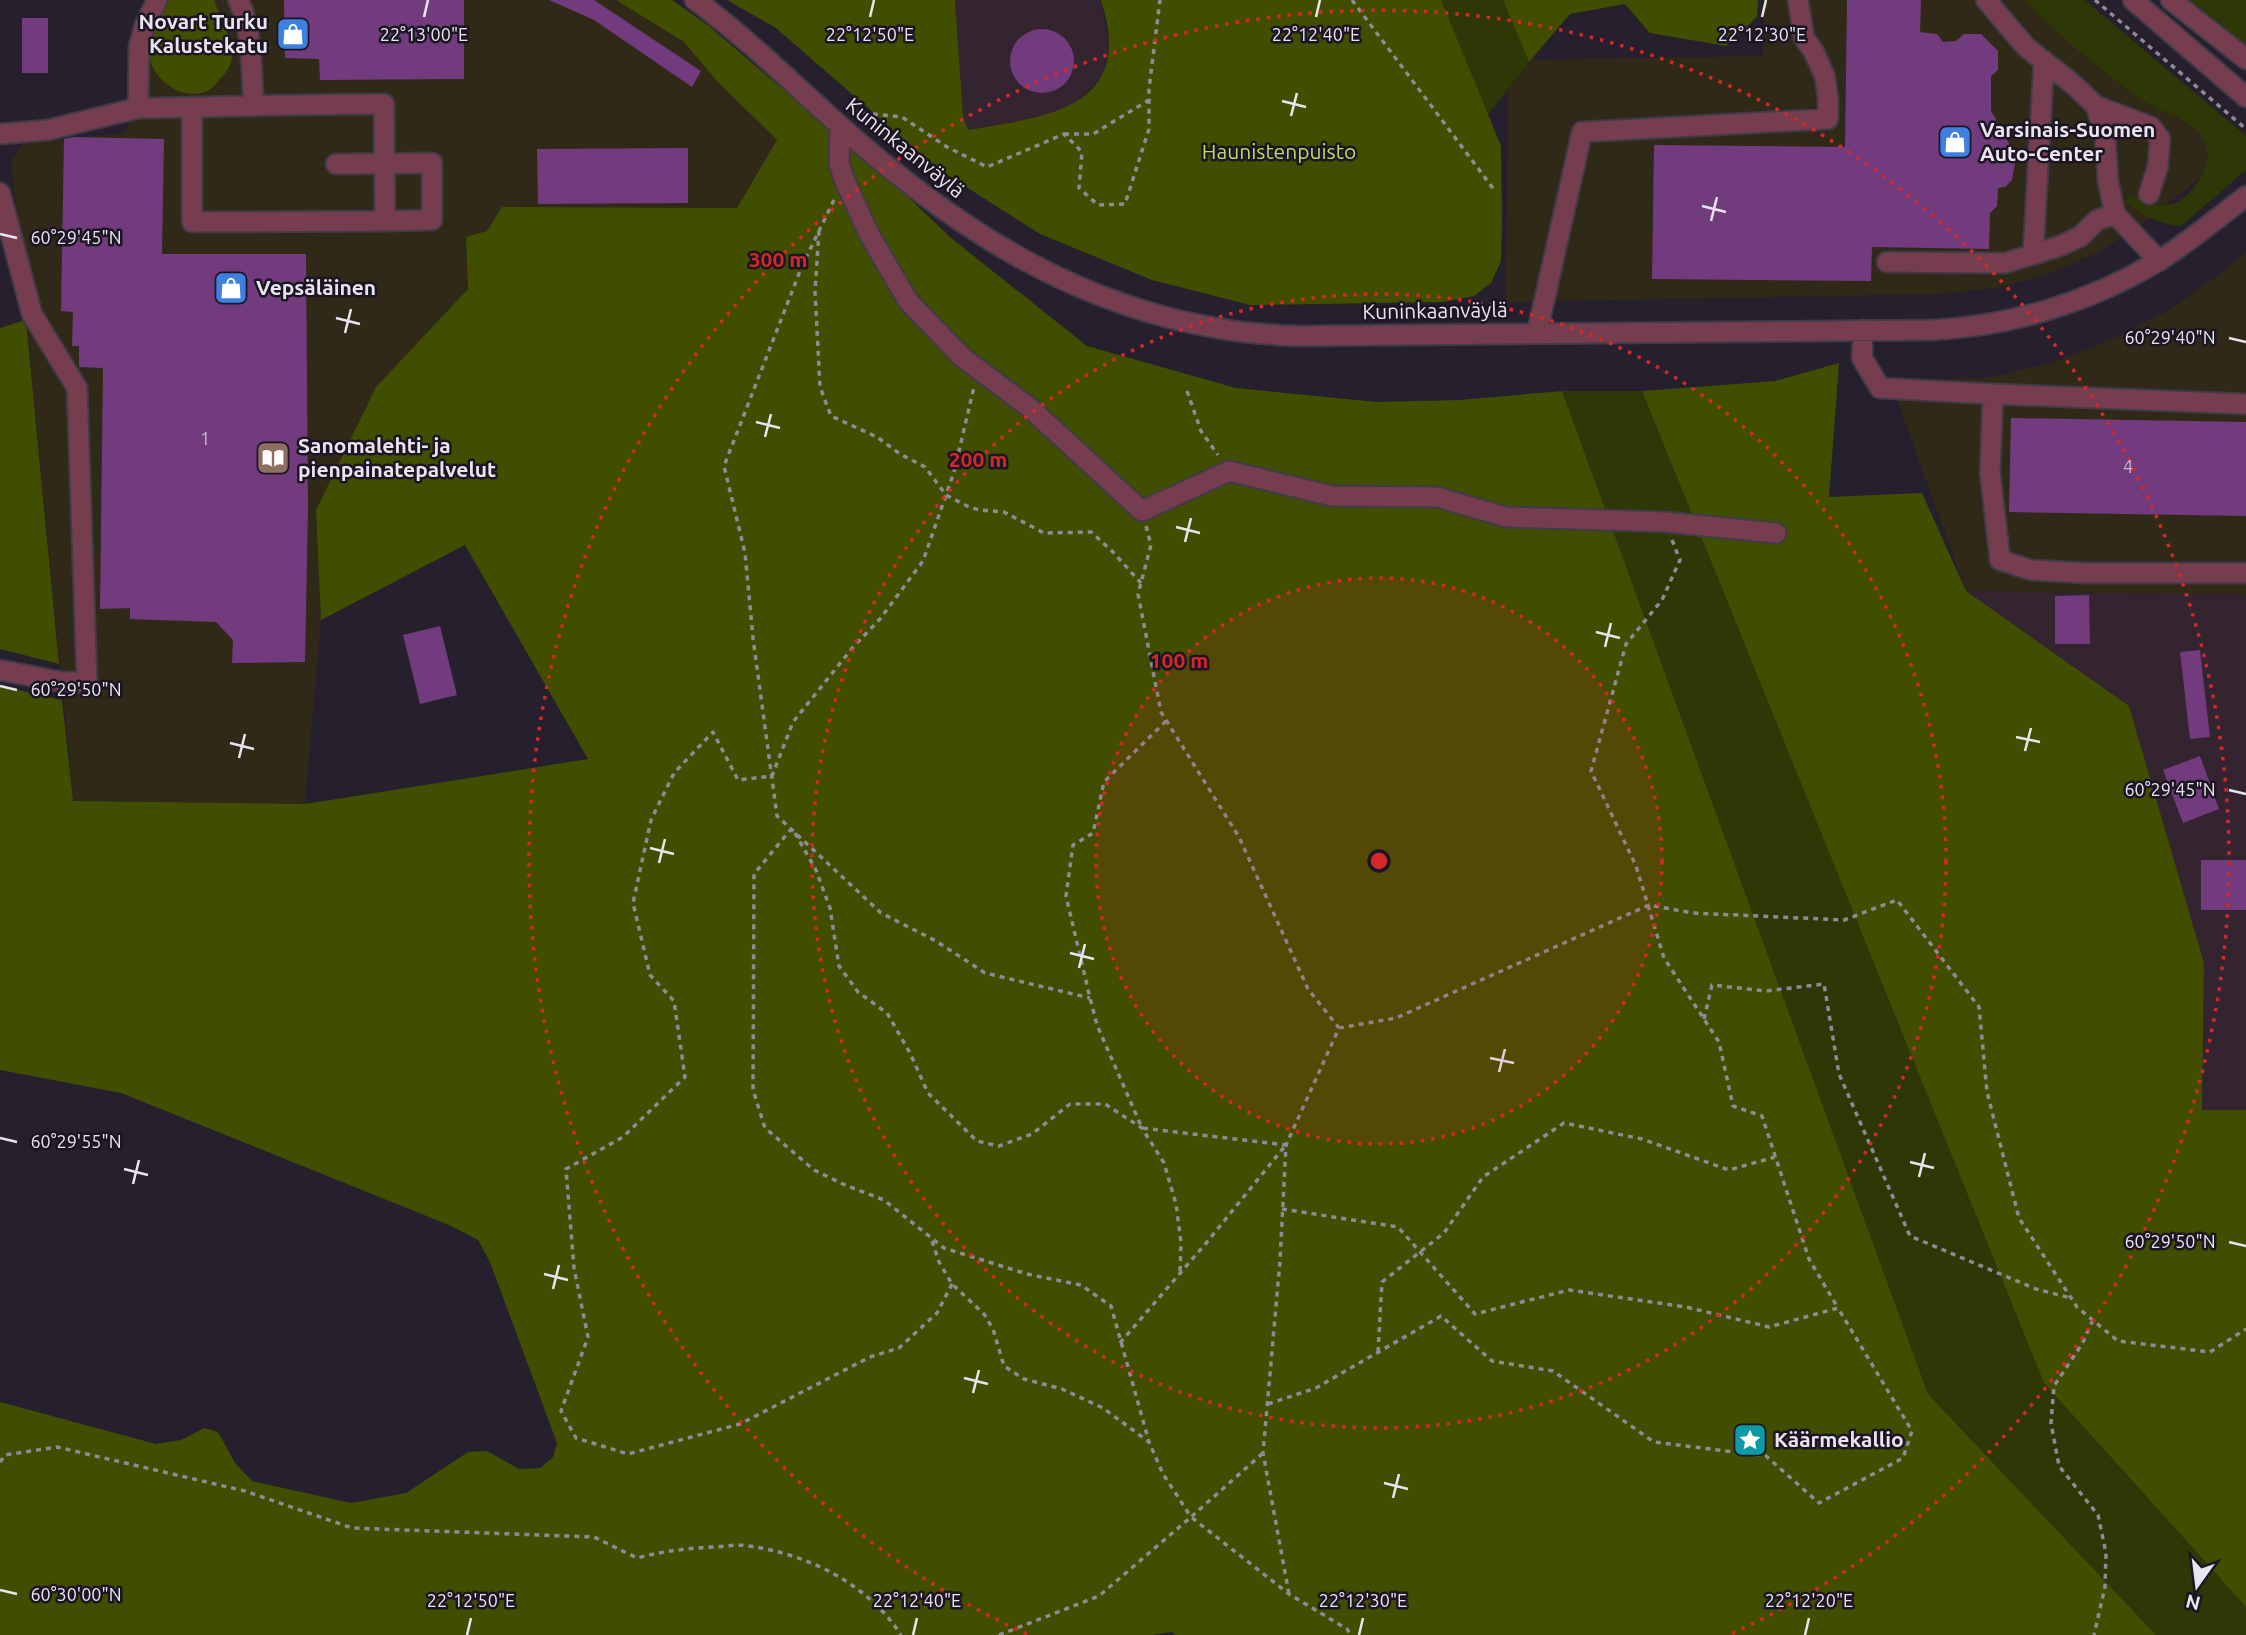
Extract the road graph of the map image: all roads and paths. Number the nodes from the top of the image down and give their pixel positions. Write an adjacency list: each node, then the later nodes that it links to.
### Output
1 (157, 0): 18 (street)
2 (238, 0): 15 (street)
3 (695, 0): 19 (street, Kuninkaanväylä)
4 (1160, 0): 14 (path)
5 (1352, 0): 26 (path)
6 (1798, 0): 37 (street)
7 (1986, 0): 12 (street)
8 (2095, 0): 20 (path)
9 (2133, 0): 13 (street)
10 (2171, 0): 11 (street)
11 (2246, 59)
12 (2044, 61): 16 (street); 33 (street)
13 (2246, 97)
14 (1149, 100): 22 (path); 22 (path)
15 (254, 106): 17 (street); 24 (street)
16 (2096, 106): 28 (street); 30 (street)
17 (192, 107): 18 (street); 31 (street)
18 (138, 108): 21 (street)
19 (847, 119): 22 (path); 25 (street); 37 (street, Kuninkaanväylä)
20 (2246, 129)
21 (0, 134)
22 (1064, 134)
23 (336, 164): 24 (street)
24 (384, 164): 31 (street); 31 (street)
25 (844, 179): 32 (path); 38 (street)
26 (1495, 191)
27 (0, 193): 49 (street)
28 (2149, 194)
29 (2246, 196): 34 (street, Kuninkaanväylä)
30 (2115, 214): 33 (street); 34 (street)
31 (385, 221)
32 (820, 229): 43 (path); 51 (path)
33 (2034, 255): 35 (street)
34 (2159, 261): 36 (street, Kuninkaanväylä)
35 (1887, 262)
36 (1863, 330): 37 (street, Kuninkaanväylä); 40 (street)
37 (1537, 333)
38 (979, 368): 43 (path); 44 (street)
39 (1187, 391): 42 (path)
40 (1993, 394): 41 (street); 47 (street)
41 (2246, 404)
42 (1229, 471): 44 (street); 45 (street)
43 (946, 495): 48 (path); 51 (path)
44 (1142, 511): 48 (path)
45 (1665, 522): 46 (street); 53 (path)
46 (1776, 533)
47 (2246, 573)
48 (1141, 583): 50 (path)
49 (0, 670)
50 (1167, 721): 54 (path); 56 (path)
51 (772, 776): 52 (path); 64 (path)
52 (792, 828): 54 (path); 57 (path); 61 (path)
53 (1649, 905): 55 (path); 56 (path); 65 (path)
54 (1090, 998): 57 (path)
55 (1704, 1019): 59 (path); 65 (path)
56 (1339, 1028): 58 (path)
57 (1142, 1128): 58 (path); 63 (path)
58 (1286, 1144): 60 (path); 63 (path)
59 (1775, 1157): 62 (path); 66 (path)
60 (1282, 1209): 62 (path); 71 (path)
61 (932, 1238): 64 (path); 69 (path)
62 (1420, 1252): 66 (path); 70 (path)
63 (1180, 1274): 69 (path)
64 (952, 1284): 72 (path)
65 (2071, 1298): 67 (path)
66 (1838, 1308): 70 (path)
67 (2093, 1320): 68 (path); 80 (path)
68 (2246, 1329)
69 (1120, 1343): 72 (path)
70 (1378, 1352): 71 (path)
71 (1268, 1404): 73 (path)
72 (1149, 1441): 75 (path)
73 (1263, 1453): 75 (path); 76 (path)
74 (0, 1462): 77 (path)
75 (1191, 1517): 76 (path); 78 (path)
76 (1289, 1594): 79 (path)
77 (901, 1635)
78 (999, 1635)
79 (1351, 1635)
80 (2094, 1635)

